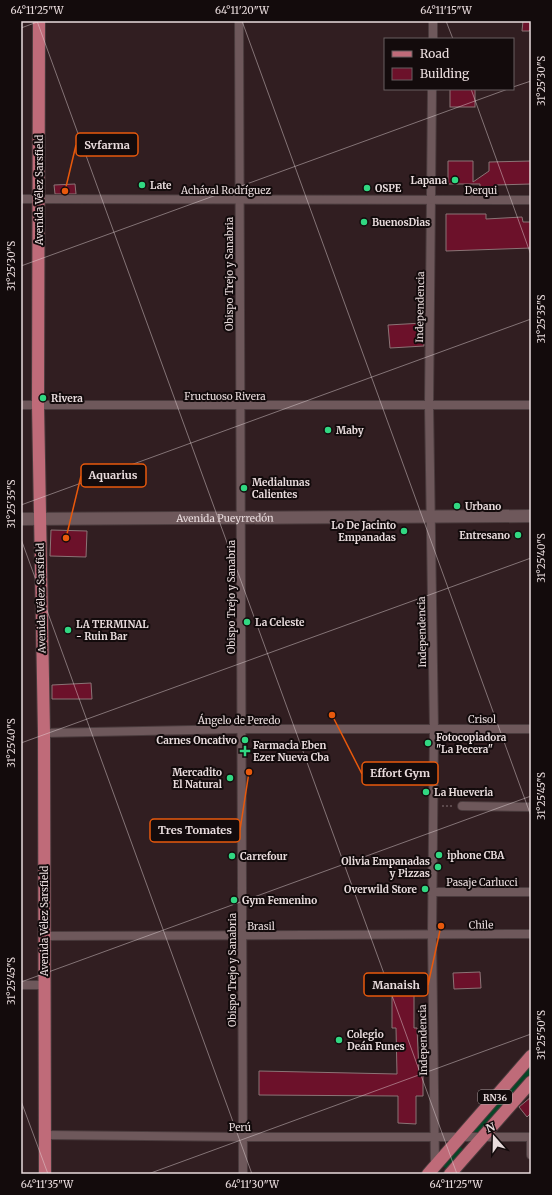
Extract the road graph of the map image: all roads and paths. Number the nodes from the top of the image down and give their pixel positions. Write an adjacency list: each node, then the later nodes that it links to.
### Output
1 (39, 21): 6 (main road, Avenida Vélez Sarsfield)
2 (239, 21): 8 (street, Obispo Trejo y Sanabria)
3 (433, 21): 4 (street)
4 (433, 38)
5 (432, 90): 10 (street, Independencia)
6 (39, 199): 7 (street, Achával Rodríguez); 8 (street, Achával Rodríguez); 12 (main road, Avenida Vélez Sarsfield)
7 (21, 200)
8 (239, 200): 10 (street, Achával Rodríguez); 15 (street, Obispo Trejo y Sanabria)
9 (531, 200): 10 (street, Derqui)
10 (432, 201): 13 (street, Independencia)
11 (21, 405): 12 (street, Fructuoso Rivera)
12 (38, 405): 15 (street, Fructuoso Rivera); 19 (main road, Avenida Vélez Sarsfield)
13 (429, 405): 14 (street, Fructuoso Rivera); 15 (street, Fructuoso Rivera); 17 (street, Independencia)
14 (531, 405)
15 (239, 406): 20 (street, Obispo Trejo y Sanabria)
16 (531, 516): 17 (main road, Avenida Pueyrredón)
17 (430, 517): 20 (main road, Avenida Pueyrredón); 23 (street, Independencia)
18 (21, 519): 19 (main road, Avenida Pueyrredón)
19 (39, 519): 20 (main road, Avenida Pueyrredón); 24 (main road, Avenida Vélez Sarsfield)
20 (241, 519): 21 (street, Obispo Trejo y Sanabria)
21 (240, 729): 23 (street, Ángelo de Peredo); 24 (street, Ángelo de Peredo); 33 (street, Obispo Trejo y Sanabria)
22 (531, 729): 23 (street, Crisol)
23 (434, 730): 25 (street, Independencia)
24 (44, 732): 32 (main road, Avenida Vélez Sarsfield)
25 (432, 806): 26 (path); 28 (street, Independencia)
26 (462, 806): 27 (street)
27 (531, 807)
28 (432, 892): 29 (street, Pasaje Carlucci); 31 (street, Independencia)
29 (531, 892)
30 (531, 934): 31 (street, Chile)
31 (432, 935): 33 (street, Brasil); 39 (street, Independencia)
32 (43, 936): 33 (street, Brasil); 35 (main road, Avenida Vélez Sarsfield)
33 (243, 936): 43 (street, Obispo Trejo y Sanabria)
34 (21, 985): 35 (street)
35 (43, 985): 38 (main road, Avenida Vélez Sarsfield)
36 (531, 1056): 40 (main road, RN36)
37 (531, 1082): 41 (main road, RN36)
38 (45, 1135): 43 (street, Perú); 46 (main road, Avenida Vélez Sarsfield)
39 (435, 1137): 40 (street, Perú); 43 (street, Perú); 45 (street, Independencia)
40 (459, 1137): 41 (street, Perú); 45 (main road, RN36)
41 (481, 1137): 42 (street, Perú); 48 (main road, RN36)
42 (531, 1137): 44 (street)
43 (242, 1138): 47 (street, Obispo Trejo y Sanabria)
44 (531, 1155)
45 (433, 1171)
46 (45, 1174)
47 (243, 1174)
48 (450, 1174)

